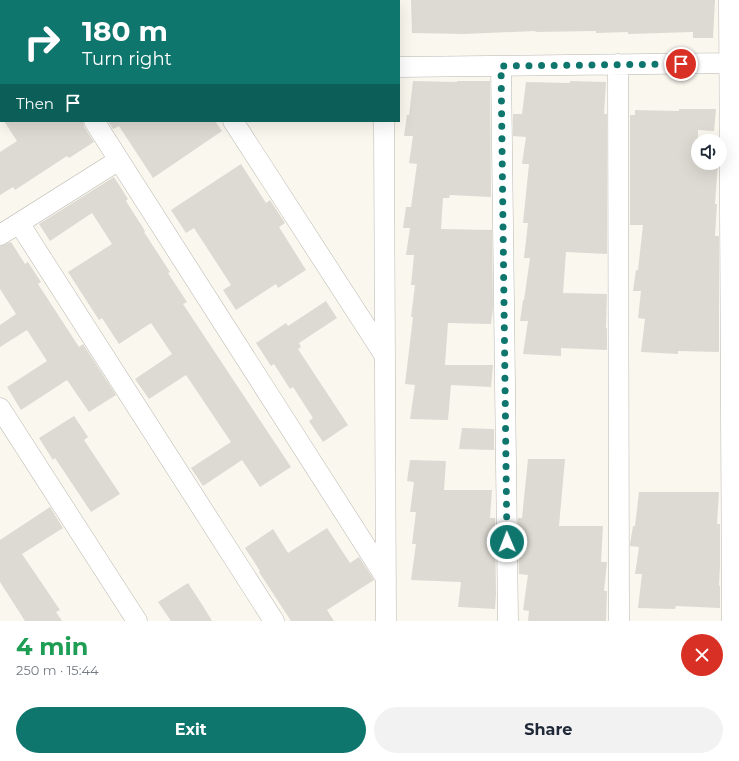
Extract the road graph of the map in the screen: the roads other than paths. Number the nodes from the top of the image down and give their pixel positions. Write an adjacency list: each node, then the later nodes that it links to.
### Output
1 (729, 0): 2 (street)
2 (729, 63): 3 (street); 11 (street)
3 (618, 64): 4 (street); 20 (street)
4 (501, 66): 5 (street); 19 (street)
5 (400, 67)
6 (95, 122): 9 (street)
7 (234, 122): 13 (street)
8 (384, 122): 13 (street)
9 (119, 160): 10 (street); 15 (street)
10 (19, 223): 12 (street); 17 (street)
11 (734, 223): 21 (street)
12 (0, 235)
13 (385, 356): 15 (street)
14 (0, 408): 16 (street)
15 (386, 578): 18 (street)
16 (137, 621)
17 (274, 621)
18 (386, 621)
19 (508, 621)
20 (619, 621)
21 (732, 621)

